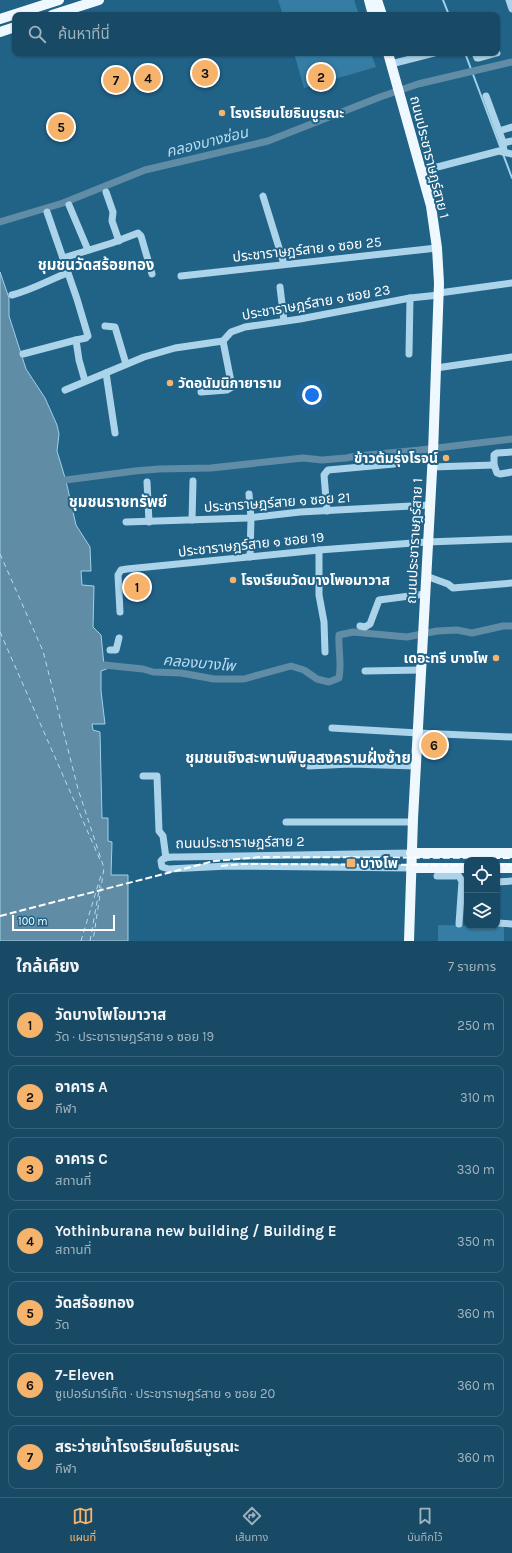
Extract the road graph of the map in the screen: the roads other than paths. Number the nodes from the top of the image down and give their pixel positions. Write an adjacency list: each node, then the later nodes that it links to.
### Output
1 (59, 0): 7 (main road)
2 (99, 0): 8 (main road)
3 (369, 0): 9 (main road)
4 (378, 0): 10 (main road)
5 (509, 0): 6 (street)
6 (512, 9)
7 (22, 12)
8 (61, 12)
9 (372, 12)
10 (381, 12)
11 (12, 15): 12 (main road)
12 (0, 19)
13 (12, 28): 14 (main road)
14 (0, 32)
15 (389, 56): 19 (main road, ถนนประชาราษฎร์สาย 1)
16 (422, 56): 19 (street)
17 (476, 56): 18 (street)
18 (486, 56)
19 (391, 64): 27 (main road, ถนนประชาราษฎร์สาย 1)
20 (486, 96): 22 (street)
21 (512, 127): 22 (street)
22 (499, 131): 24 (street)
23 (512, 141): 24 (street)
24 (503, 144): 25 (street)
25 (502, 152): 26 (street); 27 (street)
26 (512, 154)
27 (422, 171): 33 (main road, ถนนประชาราษฎร์สาย 1)
28 (106, 192): 32 (street)
29 (263, 196): 36 (street)
30 (69, 205): 34 (street)
31 (47, 212): 35 (street)
32 (119, 241): 34 (street); 38 (street)
33 (437, 248): 36 (street, ประชาราษฎร์สาย ๑ ซอย 25); 42 (main road, ถนนประชาราษฎร์สาย 1)
34 (88, 250): 35 (street)
35 (63, 258): 37 (street)
36 (284, 264): 39 (street, ประชาราษฎร์สาย ๑ ซอย 25)
37 (67, 273): 43 (street); 47 (street)
38 (152, 274)
39 (181, 276)
40 (512, 283): 42 (street, ประชาราษฎร์สาย ๑ ซอย 23)
41 (280, 287): 45 (street)
42 (439, 294): 44 (street, ประชาราษฎร์สาย ๑ ซอย 23); 53 (main road, ถนนประชาราษฎร์สาย 1)
43 (12, 295)
44 (410, 298): 45 (street, ประชาราษฎร์สาย ๑ ซอย 23); 50 (street)
45 (284, 321): 48 (street, ประชาราษฎร์สาย ๑ ซอย 23)
46 (105, 326): 52 (street)
47 (76, 340): 49 (street); 55 (street)
48 (223, 341): 52 (street, ประชาราษฎร์สาย ๑ ซอย 23); 57 (street)
49 (23, 354)
50 (409, 354)
51 (512, 357): 53 (street)
52 (126, 364): 54 (street, ประชาราษฎร์สาย ๑ ซอย 23)
53 (436, 368): 62 (main road, ถนนประชาราษฎร์สาย 1)
54 (106, 373): 55 (street, ประชาราษฎร์สาย ๑ ซอย 23); 58 (street)
55 (85, 382): 56 (street, ประชาราษฎร์สาย ๑ ซอย 23)
56 (65, 390)
57 (201, 392)
58 (115, 433)
59 (512, 452): 61 (street)
60 (394, 464): 68 (street)
61 (494, 465): 62 (street); 63 (street)
62 (432, 467): 67 (main road, ถนนประชาราษฎร์สาย 1)
63 (512, 472)
64 (193, 481): 70 (street)
65 (147, 482): 72 (street)
66 (249, 494): 69 (street)
67 (430, 505): 68 (street, ประชาราษฎร์สาย ๑ ซอย 21); 74 (main road, ถนนประชาราษฎร์สาย 1)
68 (327, 511): 69 (street, ประชาราษฎร์สาย ๑ ซอย 21)
69 (251, 518): 70 (street, ประชาราษฎร์สาย ๑ ซอย 21); 76 (street)
70 (192, 520): 72 (street, ประชาราษฎร์สาย ๑ ซอย 21)
71 (126, 522): 72 (street, ประชาราษฎร์สาย ๑ ซอย 21)
72 (149, 522)
73 (512, 539): 74 (street, ประชาราษฎร์สาย ๑ ซอย 19)
74 (427, 542): 75 (street, ประชาราษฎร์สาย ๑ ซอย 19); 77 (main road, ถนนประชาราษฎร์สาย 1)
75 (319, 550): 76 (street, ประชาราษฎร์สาย ๑ ซอย 19); 84 (street)
76 (250, 557): 80 (street, ประชาราษฎร์สาย ๑ ซอย 19)
77 (426, 576): 78 (street); 79 (main road, ถนนประชาราษฎร์สาย 1)
78 (512, 583)
79 (425, 594): 81 (street); 85 (main road, ถนนประชาราษฎร์สาย 1)
80 (120, 612)
81 (360, 626)
82 (119, 638): 83 (street)
83 (110, 650)
84 (326, 652)
85 (421, 670): 86 (street); 88 (main road, ถนนประชาราษฎร์สาย 1)
86 (365, 671)
87 (332, 728): 88 (street)
88 (418, 734): 89 (street); 91 (main road, ถนนประชาราษฎร์สาย 1)
89 (512, 737)
90 (309, 766): 91 (street)
91 (416, 766): 94 (main road, ถนนประชาราษฎร์สาย 1)
92 (144, 776): 97 (street)
93 (286, 822): 94 (street)
94 (412, 822): 95 (main road, ถนนประชาราษฎร์สาย 1)
95 (411, 853): 96 (main road, ถนนประชาราษฎร์สาย 2); 97 (street, ถนนประชาราษฎร์สาย 2); 98 (main road, ถนนประชาราษฎร์สาย 1)
96 (512, 853)
97 (166, 858): 98 (street, ถนนประชาราษฎร์สาย 2)
98 (411, 868): 102 (main road, ถนนประชาราษฎร์สาย 2); 109 (main road, ถนนประชาราษฎร์สาย 1)
99 (500, 868): 100 (main road)
100 (512, 868)
101 (464, 869): 102 (main road, ถนนประชาราษฎร์สาย 2)
102 (457, 871): 103 (street); 107 (street)
103 (438, 876)
104 (512, 881): 105 (street)
105 (500, 882)
106 (500, 923): 108 (street)
107 (458, 924)
108 (512, 924)
109 (409, 941)

